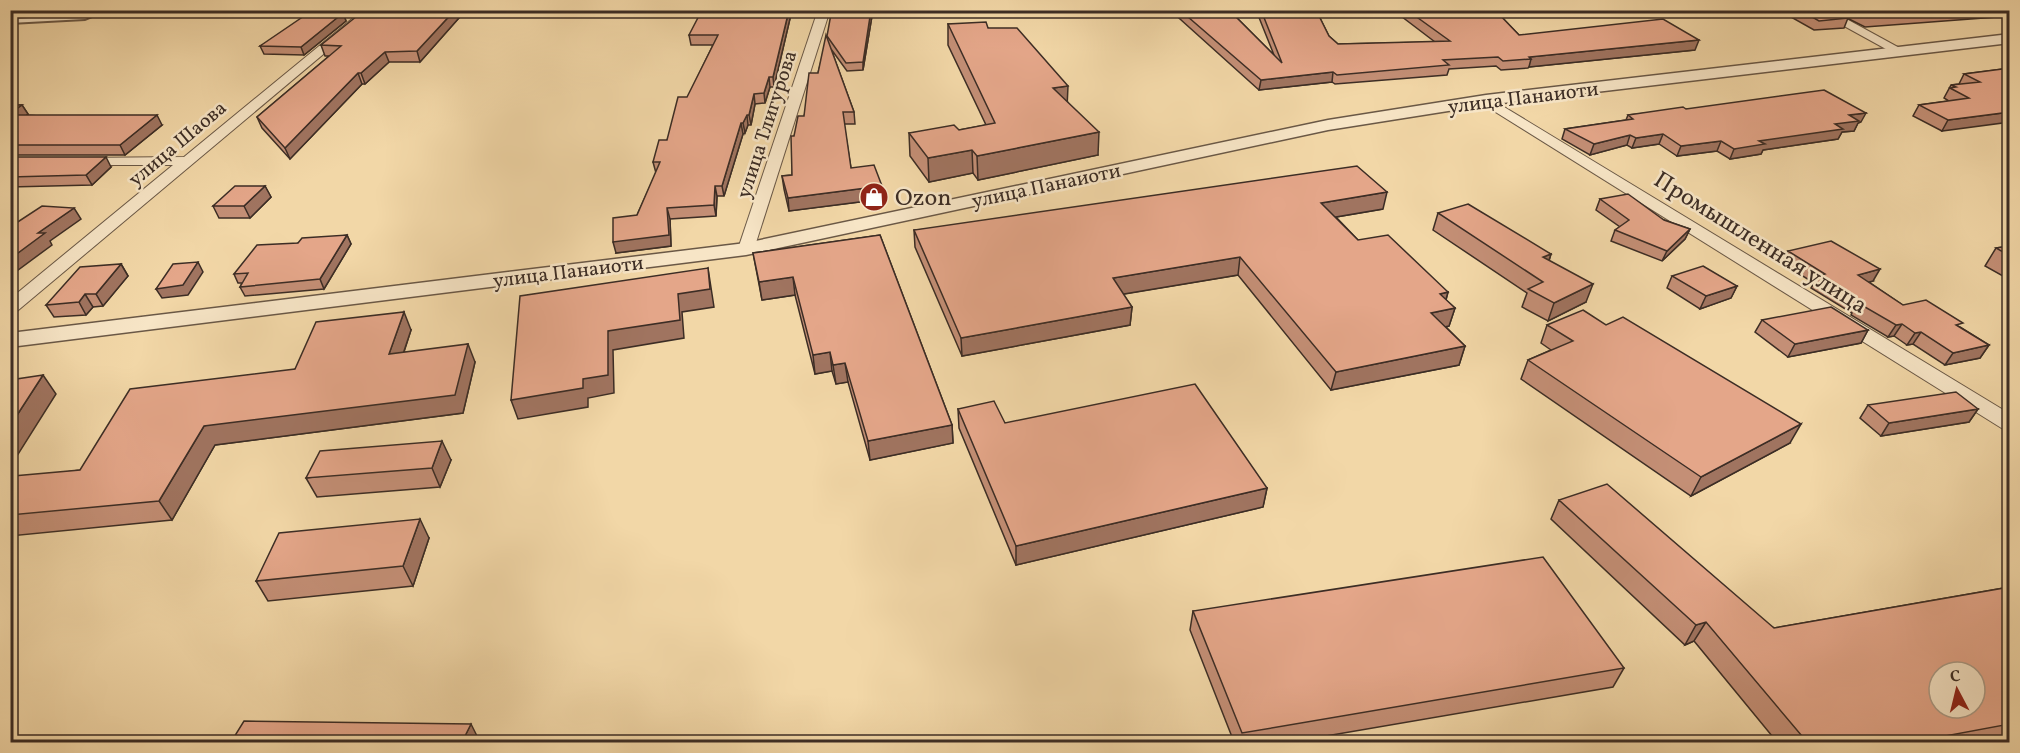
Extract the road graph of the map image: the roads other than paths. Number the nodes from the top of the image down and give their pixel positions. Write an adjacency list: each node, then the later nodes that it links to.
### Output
1 (104, 10): 5 (lane)
2 (370, 10): 10 (street, улица Шаова)
3 (824, 10): 11 (street, улица Тлигурова)
4 (1820, 10): 7 (street)
5 (10, 21)
6 (2010, 38): 7 (street, улица Панаиоти)
7 (1899, 51): 8 (street, улица Панаиоти)
8 (1486, 100): 11 (street, улица Панаиоти); 14 (street, Промышленная улица)
9 (69, 161): 10 (street)
10 (187, 161): 12 (street, улица Шаова)
11 (746, 249): 13 (street, улица Панаиоти)
12 (10, 308)
13 (10, 340)
14 (2010, 424)

